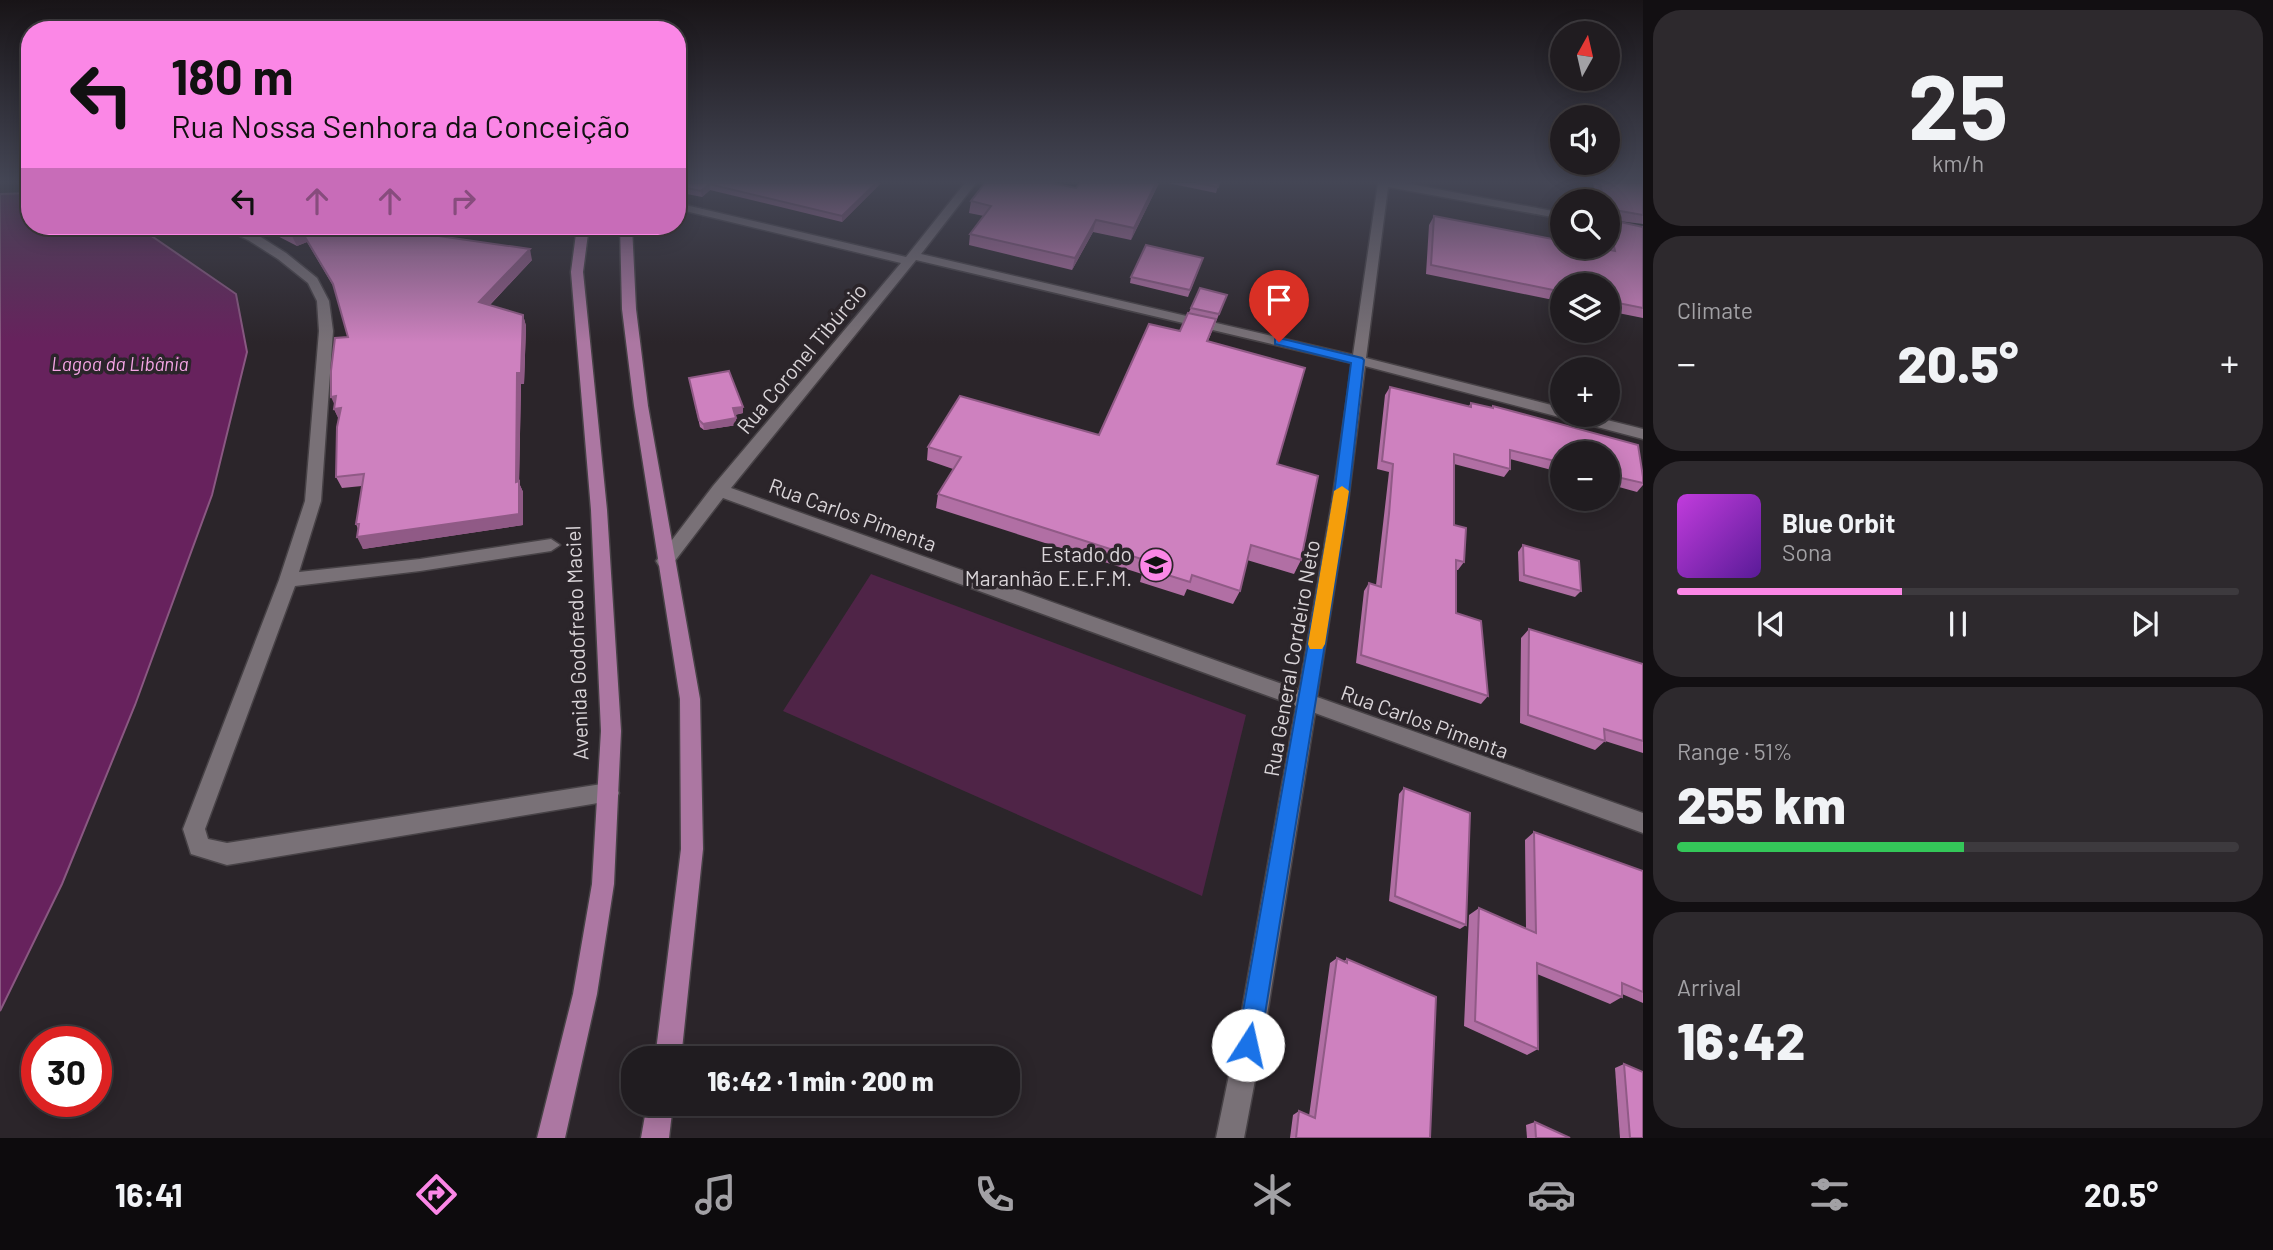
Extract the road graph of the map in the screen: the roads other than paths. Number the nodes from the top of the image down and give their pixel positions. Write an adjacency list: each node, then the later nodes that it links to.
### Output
1 (249, 236): 15 (street)
2 (582, 236): 17 (main road, Avenida Godofredo Maciel)
3 (626, 236): 14 (main road)
4 (814, 236): 7 (street)
5 (930, 236): 7 (street, Rua Coronel Tibúrcio)
6 (1377, 236): 8 (street, Rua General Cordeiro Neto)
7 (913, 258): 8 (street); 12 (street, Rua Coronel Tibúrcio)
8 (1357, 360): 9 (street); 16 (street, Rua General Cordeiro Neto)
9 (1550, 410)
10 (1619, 427): 11 (street)
11 (1643, 433)
12 (719, 490): 14 (street, Rua Coronel Tibúrcio); 16 (street, Rua Carlos Pimenta)
13 (551, 545): 15 (street)
14 (665, 561): 19 (main road)
15 (288, 580): 17 (street)
16 (1306, 703): 18 (street, Rua Carlos Pimenta); 23 (street, Rua General Cordeiro Neto)
17 (608, 793): 21 (main road, Avenida Godofredo Maciel)
18 (1643, 823)
19 (670, 1046)
20 (658, 1116): 22 (main road)
21 (551, 1138)
22 (654, 1138)
23 (1230, 1138)

